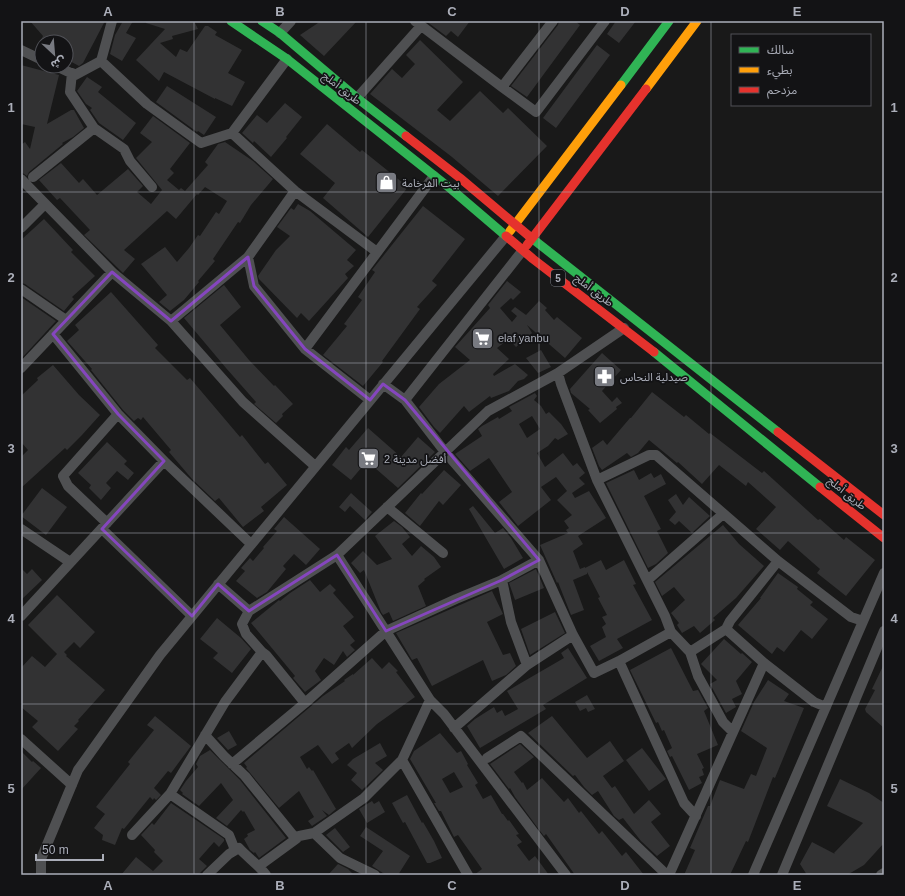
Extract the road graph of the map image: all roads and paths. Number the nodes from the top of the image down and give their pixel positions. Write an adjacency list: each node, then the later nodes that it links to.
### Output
1 (112, 21): 14 (street)
2 (231, 21): 13 (main road, طريق أملج / 5)
3 (262, 21): 10 (main road, طريق أملج / 5)
4 (291, 21): 10 (street)
5 (553, 21): 17 (street)
6 (605, 21): 17 (street)
7 (669, 21): 27 (main road)
8 (697, 21): 30 (main road)
9 (418, 23): 17 (street); 18 (street)
10 (280, 33): 18 (main road, طريق أملج / 5)
11 (21, 50): 12 (street)
12 (34, 56)
13 (287, 59): 20 (street); 21 (main road, طريق أملج / 5)
14 (101, 62): 16 (street); 20 (street)
15 (72, 74): 19 (street)
16 (74, 74)
17 (502, 87)
18 (357, 98): 27 (main road, طريق أملج / 5)
19 (94, 128): 22 (street); 24 (street)
20 (232, 132): 25 (street)
21 (434, 176): 29 (main road, طريق أملج / 5); 32 (street)
22 (33, 177)
23 (21, 179): 26 (street)
24 (152, 187)
25 (295, 191): 32 (street); 33 (street)
26 (45, 204): 28 (street); 34 (street)
27 (516, 224): 29 (main road); 30 (main road, طريق أملج / 5)
28 (21, 228)
29 (506, 236): 31 (main road, طريق أملج / 5); 43 (street)
30 (532, 238): 31 (main road); 53 (main road, طريق أملج / 5)
31 (523, 250): 38 (main road, طريق أملج / 5); 45 (street)
32 (377, 252): 40 (street)
33 (248, 257): 37 (street); 40 (street)
34 (112, 272): 36 (street); 37 (street)
35 (21, 289): 36 (street)
36 (66, 320): 39 (street)
37 (171, 321): 49 (street)
38 (624, 328): 42 (street); 56 (main road, طريق أملج / 5)
39 (53, 334): 41 (street); 46 (street)
40 (305, 349): 44 (street)
41 (21, 368)
42 (558, 373): 47 (street); 50 (street)
43 (384, 384): 44 (street); 45 (street)
44 (370, 400): 49 (street)
45 (405, 400): 47 (street)
46 (118, 414): 48 (street); 54 (street)
47 (446, 452): 51 (street); 60 (street)
48 (164, 461): 54 (street); 57 (street)
49 (315, 466): 57 (street)
50 (597, 480): 52 (street); 74 (street)
51 (387, 507): 58 (street); 59 (street)
52 (723, 514): 61 (street); 64 (street)
53 (884, 516)
54 (104, 526): 62 (street); 69 (street)
55 (21, 529): 62 (street)
56 (884, 538)
57 (251, 544): 66 (street)
58 (443, 553)
59 (337, 555): 67 (street); 72 (street)
60 (539, 560): 65 (street); 75 (street)
61 (778, 560): 70 (street); 71 (street)
62 (70, 562): 68 (street)
63 (884, 573): 70 (street)
64 (651, 577)
65 (502, 580): 72 (street); 80 (street)
66 (218, 584): 67 (street); 69 (street)
67 (249, 611): 76 (street)
68 (21, 616)
69 (192, 616): 91 (street)
70 (863, 621): 83 (street)
71 (726, 629): 77 (street); 79 (street)
72 (386, 631): 81 (street); 82 (street)
73 (884, 631): 107 (street)
74 (672, 632): 77 (street); 78 (street)
75 (573, 635): 78 (street); 80 (street)
76 (262, 652): 82 (street); 86 (street)
77 (690, 652): 85 (street)
78 (619, 661): 93 (street)
79 (764, 663): 83 (street); 85 (street)
80 (527, 665): 84 (street)
81 (430, 700): 84 (street); 89 (street)
82 (304, 703): 90 (street)
83 (826, 707): 106 (street)
84 (454, 728): 104 (street)
85 (732, 732): 93 (street)
86 (205, 735): 90 (street); 92 (street)
87 (21, 739): 91 (street)
88 (487, 758): 105 (street)
89 (402, 760): 94 (street); 103 (street)
90 (232, 764): 96 (street)
91 (72, 785): 99 (street)
92 (170, 794): 95 (street); 97 (street)
93 (696, 816): 105 (street)
94 (314, 833): 96 (street); 102 (street)
95 (132, 835)
96 (296, 839): 98 (street)
97 (235, 850): 98 (street); 100 (street)
98 (259, 866): 101 (street)
99 (40, 875)
100 (207, 875)
101 (266, 875)
102 (375, 875)
103 (468, 875)
104 (566, 875)
105 (668, 875)
106 (753, 875)
107 (782, 875)

